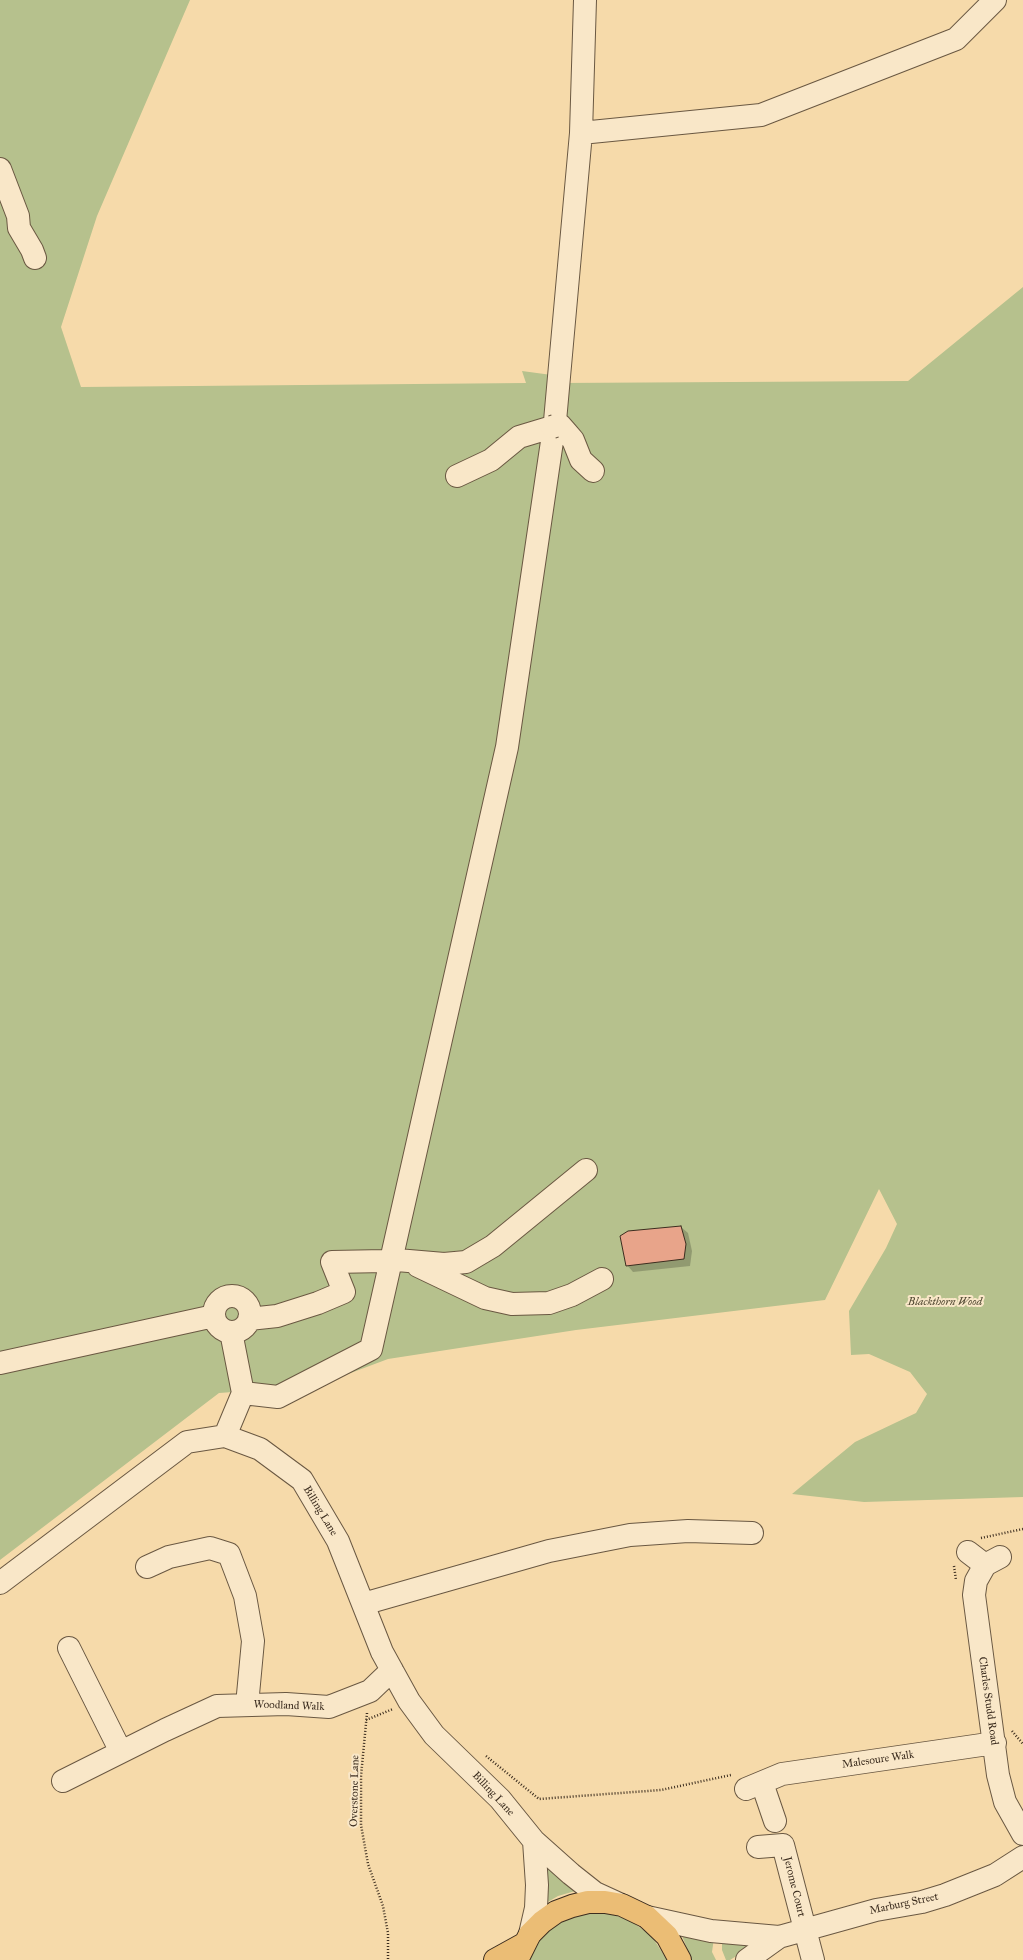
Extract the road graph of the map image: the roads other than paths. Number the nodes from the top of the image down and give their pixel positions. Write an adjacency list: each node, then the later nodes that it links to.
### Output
1 (585, 0): 3 (street)
2 (995, 0): 3 (street)
3 (581, 133): 16 (street)
4 (0, 169): 5 (street)
5 (35, 258)
6 (593, 471): 7 (street)
7 (457, 476)
8 (586, 1170): 9 (street)
9 (397, 1260): 10 (street); 12 (street)
10 (602, 1279)
11 (214, 1316): 12 (street); 13 (street); 14 (street)
12 (249, 1319): 13 (street)
13 (231, 1332): 16 (street)
14 (0, 1362): 15 (street)
15 (0, 1376)
16 (243, 1393): 17 (street)
17 (225, 1436): 21 (street, Billing Lane); 22 (street, Billing Lane)
18 (752, 1533): 22 (street)
19 (967, 1550): 26 (street, Charles Studd Road)
20 (147, 1567): 25 (street, Woodland Walk)
21 (0, 1583)
22 (363, 1604): 24 (street, Billing Lane)
23 (69, 1648): 27 (street)
24 (392, 1670): 25 (street, Woodland Walk); 31 (street, Billing Lane)
25 (247, 1705): 27 (street, Woodland Walk)
26 (995, 1743): 29 (street, Malesoure Walk); 30 (street, Charles Studd Road)
27 (121, 1752): 28 (street, Woodland Walk)
28 (63, 1782)
29 (775, 1821)
30 (1023, 1834)
31 (534, 1841): 34 (street, Billing Lane); 38 (street)
32 (758, 1847): 36 (street, Jerome Court)
33 (1023, 1857): 36 (street, Marburg Street)
34 (622, 1905): 35 (main road); 38 (main road)
35 (648, 1917): 37 (street, Marburg Street); 40 (main road)
36 (804, 1930): 37 (street, Marburg Street); 42 (street)
37 (779, 1937): 41 (street, Marburg Street)
38 (524, 1946): 39 (main road)
39 (495, 1960)
40 (680, 1960)
41 (747, 1960)
42 (813, 1960)

